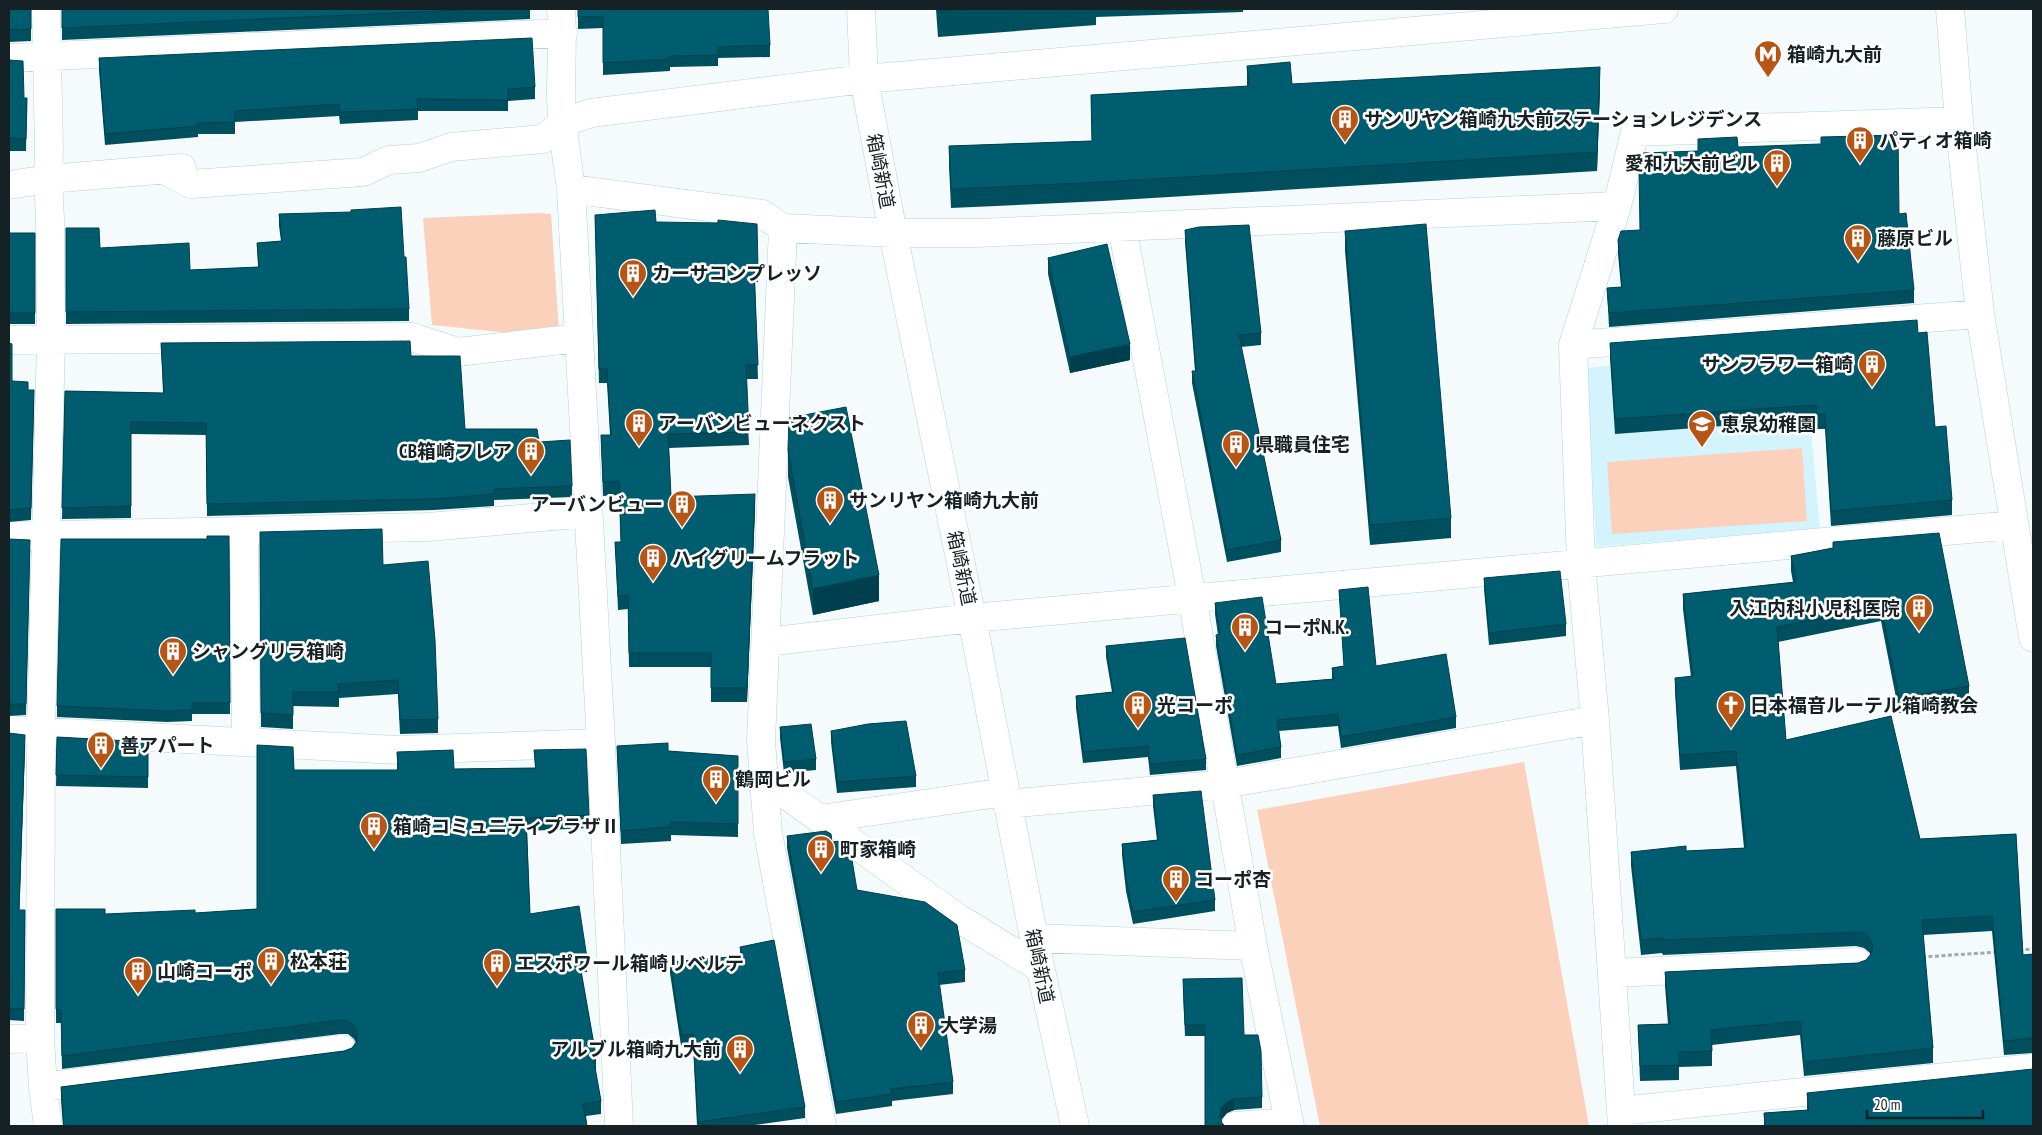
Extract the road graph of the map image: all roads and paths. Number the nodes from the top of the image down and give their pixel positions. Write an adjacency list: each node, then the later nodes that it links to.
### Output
1 (46, 9): 6 (street)
2 (861, 9): 8 (street, 箱崎新道)
3 (1664, 9): 8 (street)
4 (1950, 9): 9 (street)
5 (562, 21): 6 (street); 10 (street)
6 (47, 56): 7 (street); 11 (street)
7 (9, 58)
8 (864, 79): 10 (street); 17 (street, 箱崎新道)
9 (1959, 121): 14 (street); 18 (street)
10 (563, 123): 11 (street); 13 (street)
11 (48, 179): 12 (street); 21 (street)
12 (9, 185)
13 (571, 189): 16 (street); 19 (street)
14 (1617, 206): 15 (street); 22 (street)
15 (1122, 227): 17 (street); 29 (street)
16 (783, 228): 17 (street); 32 (street)
17 (893, 233): 30 (street, 箱崎新道)
18 (1980, 314): 22 (street); 24 (street)
19 (579, 338): 21 (street); 23 (street)
20 (9, 340): 21 (street)
21 (51, 341): 27 (street)
22 (1573, 345): 28 (street)
23 (588, 513): 25 (street); 37 (street)
24 (2014, 525): 28 (street); 31 (street)
25 (244, 531): 27 (street); 36 (street)
26 (9, 536): 27 (street)
27 (45, 536): 35 (street)
28 (1580, 564): 29 (street); 33 (street)
29 (1192, 597): 30 (street); 39 (street)
30 (972, 618): 32 (street); 40 (street, 箱崎新道)
31 (2033, 638)
32 (766, 642): 38 (street)
33 (1595, 720): 39 (street); 50 (street)
34 (9, 730): 35 (street)
35 (41, 730): 36 (street); 51 (street)
36 (246, 742): 37 (street)
37 (601, 743): 59 (street)
38 (764, 779): 41 (street); 60 (street)
39 (1225, 784): 40 (street); 43 (street)
40 (1006, 798): 41 (street); 42 (street, 箱崎新道)
41 (820, 819): 49 (street)
42 (1034, 938): 43 (street); 49 (street, 箱崎新道)
43 (1253, 946): 57 (street)
44 (2033, 949): 46 (path)
45 (2004, 951): 47 (path)
46 (2014, 951)
47 (1916, 958)
48 (1857, 962): 50 (street)
49 (1040, 968): 61 (street, 箱崎新道)
50 (1612, 973): 56 (street)
51 (40, 1038): 52 (street); 55 (street)
52 (9, 1039)
53 (342, 1049): 55 (street)
54 (2033, 1068): 56 (street)
55 (43, 1087): 58 (street)
56 (1621, 1118)
57 (1289, 1124): 62 (street)
58 (48, 1126)
59 (619, 1126)
60 (822, 1126)
61 (1075, 1126)
62 (1235, 1126)

